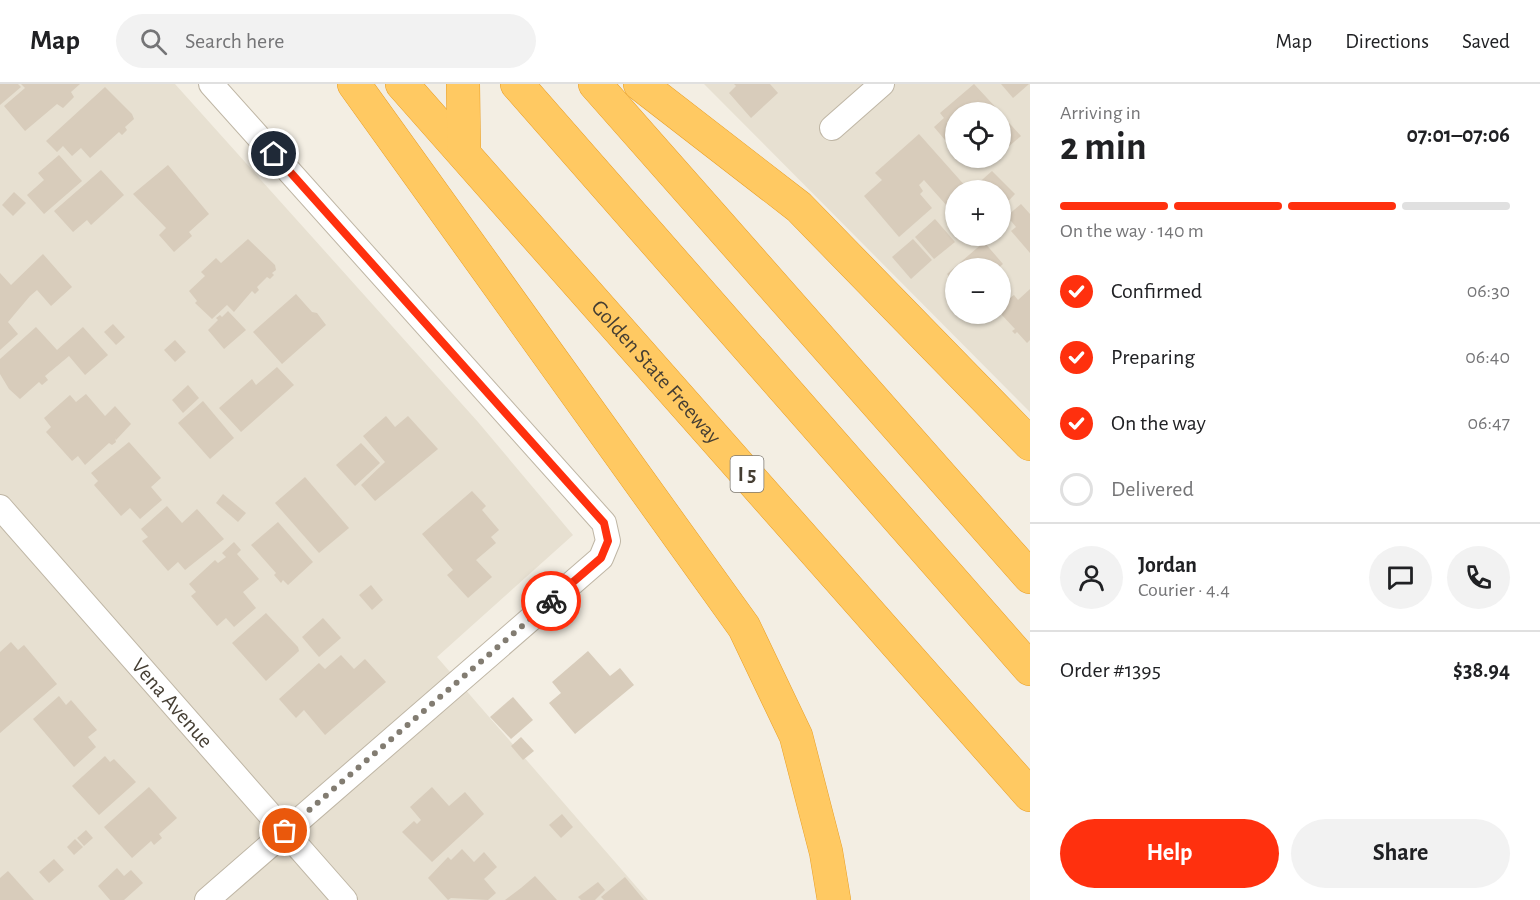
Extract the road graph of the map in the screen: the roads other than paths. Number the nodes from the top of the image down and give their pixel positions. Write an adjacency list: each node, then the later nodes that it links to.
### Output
1 (211, 84): 16 (street)
2 (354, 84): 19 (highway)
3 (402, 84): 10 (highway, Golden State Freeway / I 5)
4 (463, 84): 10 (highway)
5 (517, 84): 14 (highway)
6 (595, 84): 13 (highway)
7 (640, 84): 11 (highway)
8 (882, 84): 9 (street)
9 (832, 128)
10 (464, 153): 15 (highway, Golden State Freeway / I 5)
11 (1030, 444)
12 (0, 507): 16 (street, Vena Avenue)
13 (1030, 577)
14 (1030, 669)
15 (1030, 795)
16 (285, 831): 17 (street); 18 (street, Vena Avenue)
17 (207, 900)
18 (345, 900)
19 (834, 900)

